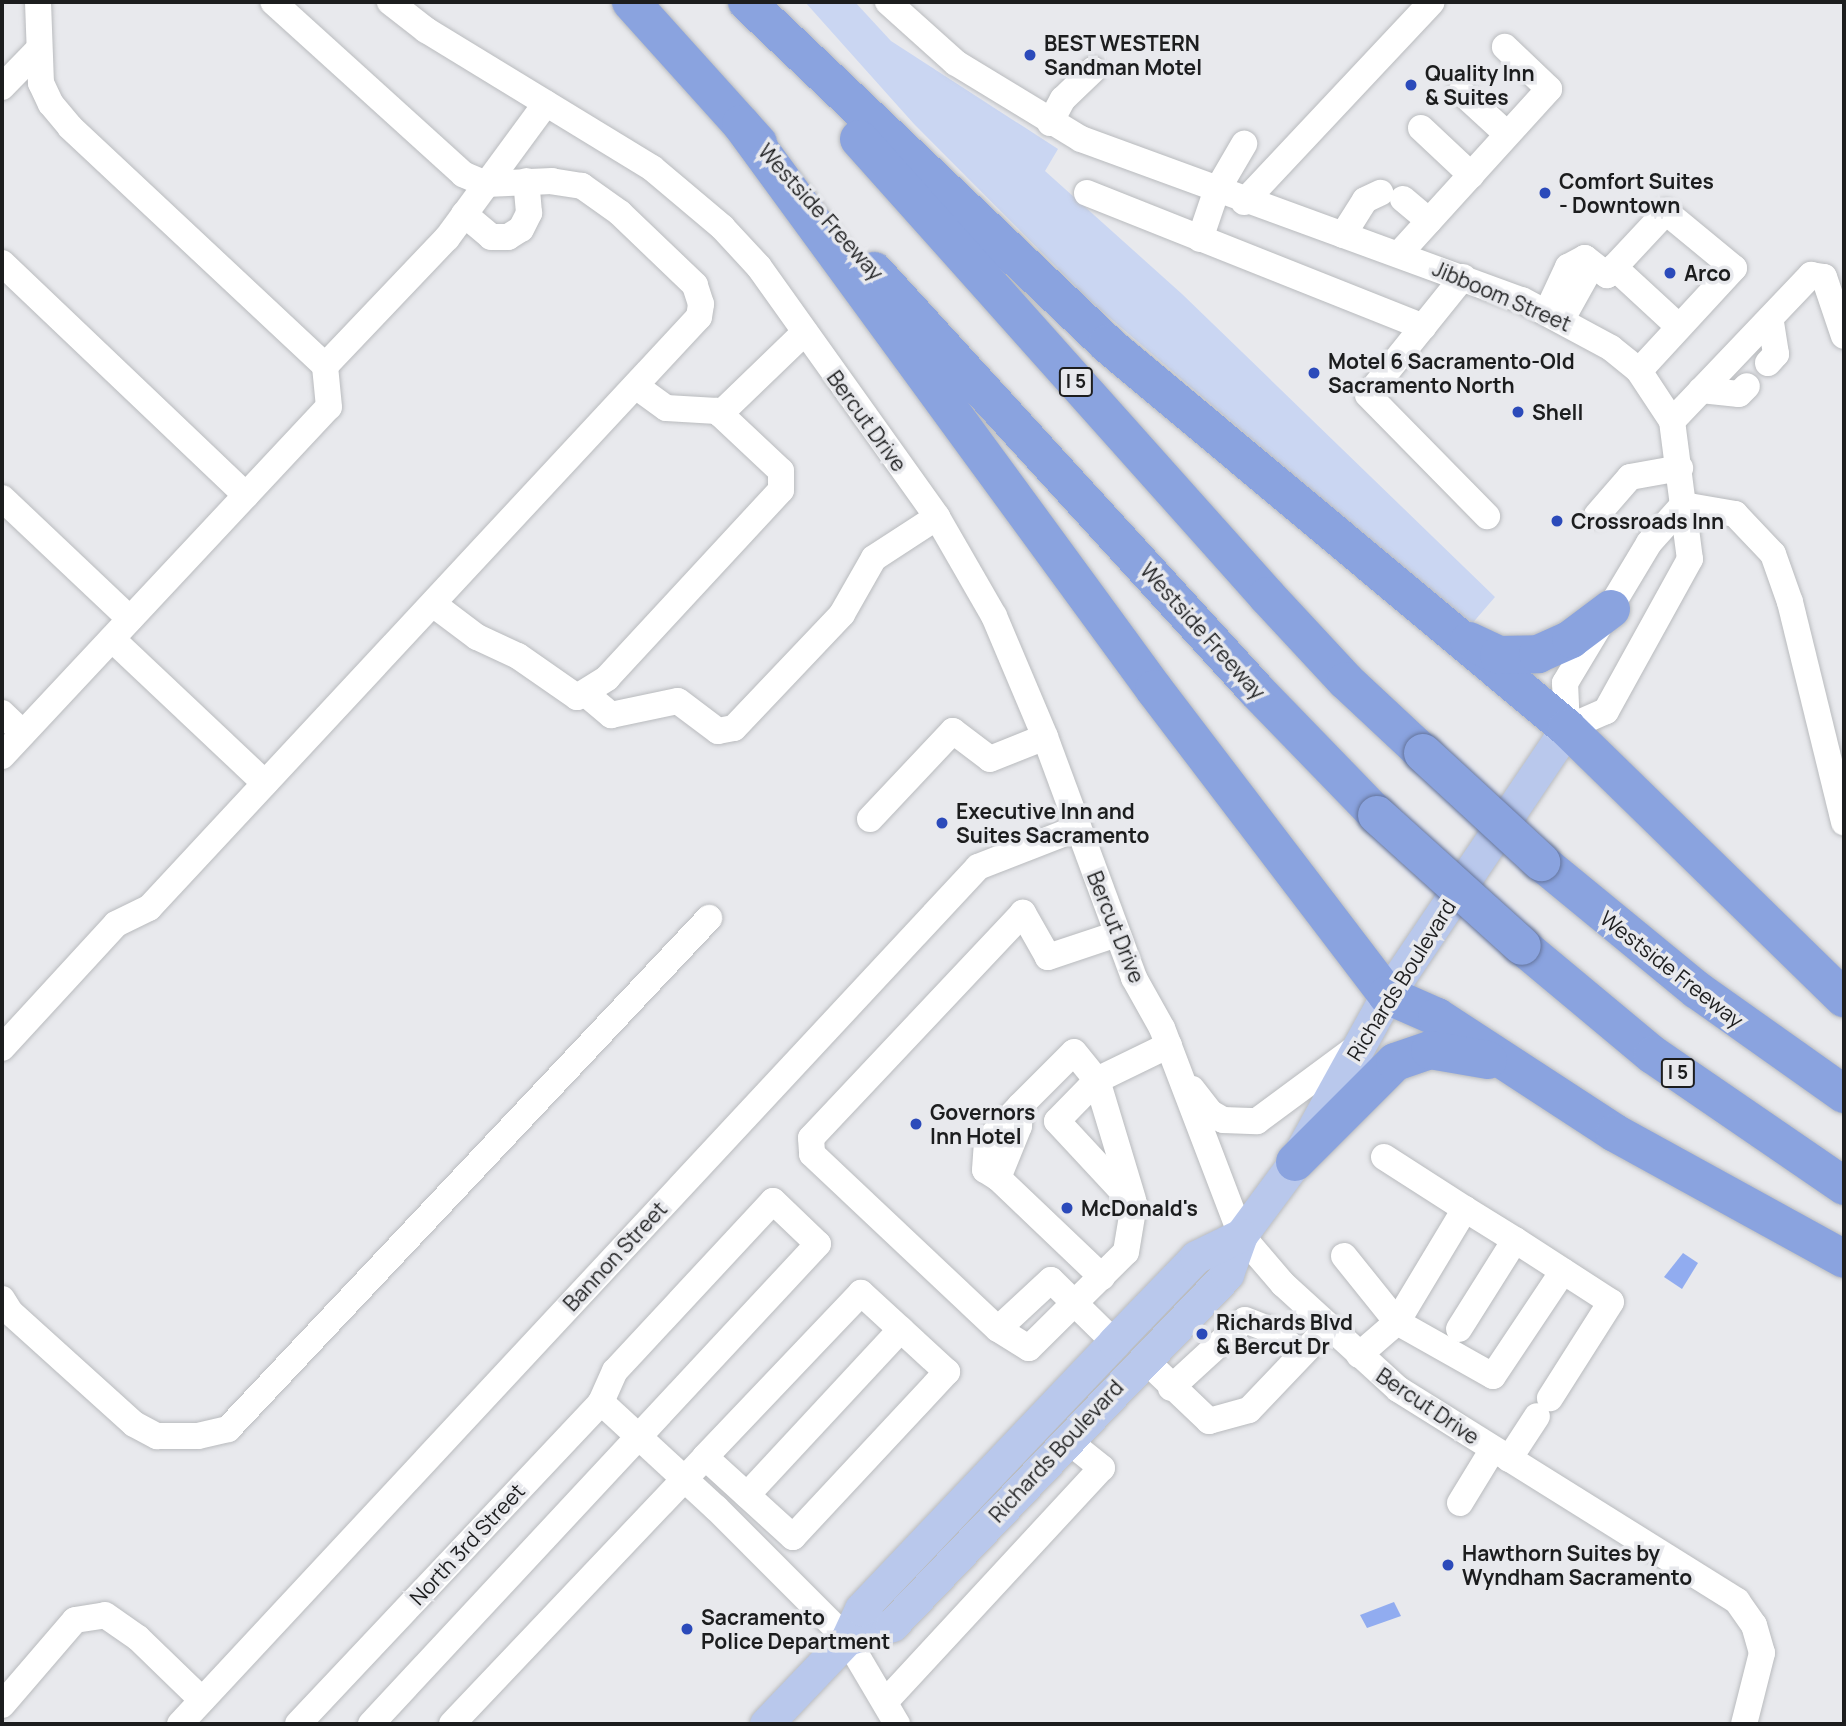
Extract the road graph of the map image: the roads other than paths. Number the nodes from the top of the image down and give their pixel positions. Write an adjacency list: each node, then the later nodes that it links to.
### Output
1 (38, 2): 10 (street)
2 (273, 2): 22 (street)
3 (390, 2): 14 (street, Bercut Drive)
4 (631, 2): 16 (highway, Westside Freeway / I 5)
5 (737, 2): 79 (highway, Westside Freeway / I 5, bridge)
6 (747, 2): 58 (highway)
7 (888, 2): 15 (street, Jibboom Street)
8 (1432, 2): 25 (street)
9 (1505, 47): 18 (street)
10 (37, 51): 12 (street); 41 (street)
11 (1093, 70): 15 (street)
12 (2, 88)
13 (1461, 92): 18 (street)
14 (546, 103): 22 (street); 38 (street, Bercut Drive)
15 (1050, 123): 23 (street, Jibboom Street)
16 (741, 124): 72 (highway); 82 (highway, Westside Freeway / I 5, bridge)
17 (1421, 128): 20 (street)
18 (1507, 134): 20 (street)
19 (1244, 144): 23 (street)
20 (1471, 175): 27 (street)
21 (526, 181): 22 (street); 26 (street); 43 (street)
22 (486, 184): 26 (street)
23 (1216, 192): 25 (street, Jibboom Street); 29 (street)
24 (1087, 193): 29 (street)
25 (1244, 202): 28 (street, Jibboom Street)
26 (464, 214): 41 (street)
27 (1429, 221): 28 (street); 30 (street)
28 (1343, 235): 30 (street, Jibboom Street)
29 (1200, 239): 36 (street)
30 (1399, 254): 33 (street, Jibboom Street)
31 (2, 263): 49 (street)
32 (1614, 267): 34 (street); 37 (street); 37 (street)
33 (1463, 277): 34 (street, Jibboom Street); 36 (street)
34 (1554, 316): 42 (street, Jibboom Street)
35 (1770, 318): 39 (street); 40 (street); 45 (street)
36 (1423, 327): 53 (street)
37 (1679, 327): 42 (street)
38 (805, 332): 46 (street); 54 (street, Bercut Drive)
39 (1844, 336)
40 (1768, 363)
41 (325, 366): 49 (street)
42 (1639, 371): 47 (street, Jibboom Street)
43 (636, 386): 46 (street); 55 (street)
44 (1747, 386): 45 (street)
45 (1701, 390): 47 (street)
46 (720, 414): 60 (street)
47 (1672, 421): 48 (street, Jibboom Street)
48 (1680, 468): 51 (street, Jibboom Street); 52 (street)
49 (246, 495): 57 (street)
50 (2, 498): 57 (street)
51 (1682, 505): 56 (street); 62 (street); 68 (street)
52 (1597, 515)
53 (1487, 516)
54 (937, 517): 60 (street); 64 (street, Bercut Drive)
55 (433, 604): 60 (street); 66 (street)
56 (1611, 609): 58 (highway); 62 (street)
57 (130, 619): 59 (street)
58 (1444, 630): 62 (highway)
59 (111, 639): 63 (street); 66 (street)
60 (586, 694)
61 (2, 713): 63 (street)
62 (1567, 728): 72 (main road, Richards Boulevard); 73 (highway)
63 (23, 733): 65 (street)
64 (1045, 737): 67 (street); 69 (street, Bercut Drive)
65 (2, 756)
66 (265, 783): 75 (street)
67 (870, 819)
68 (1844, 822)
69 (1078, 828): 71 (street, Bercut Drive); 111 (street, Bannon Street)
70 (709, 918): 91 (street)
71 (1117, 934): 76 (street, Bercut Drive); 92 (street)
72 (1387, 995): 74 (main road, Richards Boulevard); 77 (highway)
73 (1844, 998)
74 (1357, 1046): 76 (street); 81 (main road, Richards Boulevard)
75 (2, 1048)
76 (1172, 1054): 78 (street); 85 (street, Bercut Drive)
77 (1501, 1063): 81 (highway); 88 (highway)
78 (1097, 1080): 83 (street); 83 (street); 90 (street)
79 (1844, 1094)
80 (1384, 1157): 84 (street)
81 (1295, 1162): 85 (main road, Richards Boulevard)
82 (1844, 1186)
83 (1134, 1204): 90 (street)
84 (1465, 1209): 86 (street); 93 (street)
85 (1241, 1235): 94 (street, Bercut Drive); 97 (main road, Richards Boulevard); 100 (main road, Richards Boulevard)
86 (1515, 1240): 89 (street); 96 (street)
87 (1344, 1256): 93 (street)
88 (1844, 1259)
89 (1563, 1271): 93 (street); 105 (street)
90 (1102, 1277): 92 (street)
91 (2, 1299)
92 (1075, 1303): 97 (street)
93 (1397, 1322): 99 (street)
94 (1328, 1327): 98 (street); 99 (street, Bercut Drive)
95 (901, 1329): 106 (street); 108 (street); 108 (street)
96 (1459, 1329)
97 (1114, 1342): 110 (main road, Richards Boulevard)
98 (1301, 1354): 101 (street); 101 (street)
99 (1359, 1355): 105 (street, Bercut Drive)
100 (1143, 1359): 101 (street); 104 (main road, Richards Boulevard)
101 (1171, 1388)
102 (601, 1402): 103 (street); 103 (street, North 3rd Street); 115 (street, North 3rd Street)
103 (639, 1437): 107 (street); 116 (street)
104 (1067, 1440): 110 (main road, Richards Boulevard); 113 (street)
105 (1501, 1454): 109 (street); 119 (street, Bercut Drive)
106 (705, 1457): 107 (street); 108 (street)
107 (684, 1478): 110 (street); 117 (street)
108 (747, 1495)
109 (1460, 1503)
110 (847, 1639): 113 (street); 118 (main road, Richards Boulevard)
111 (202, 1700): 112 (street); 114 (street, Bannon Street)
112 (2, 1705)
113 (891, 1713)
114 (180, 1724)
115 (298, 1724)
116 (371, 1724)
117 (452, 1724)
118 (766, 1724)
119 (1744, 1724)

